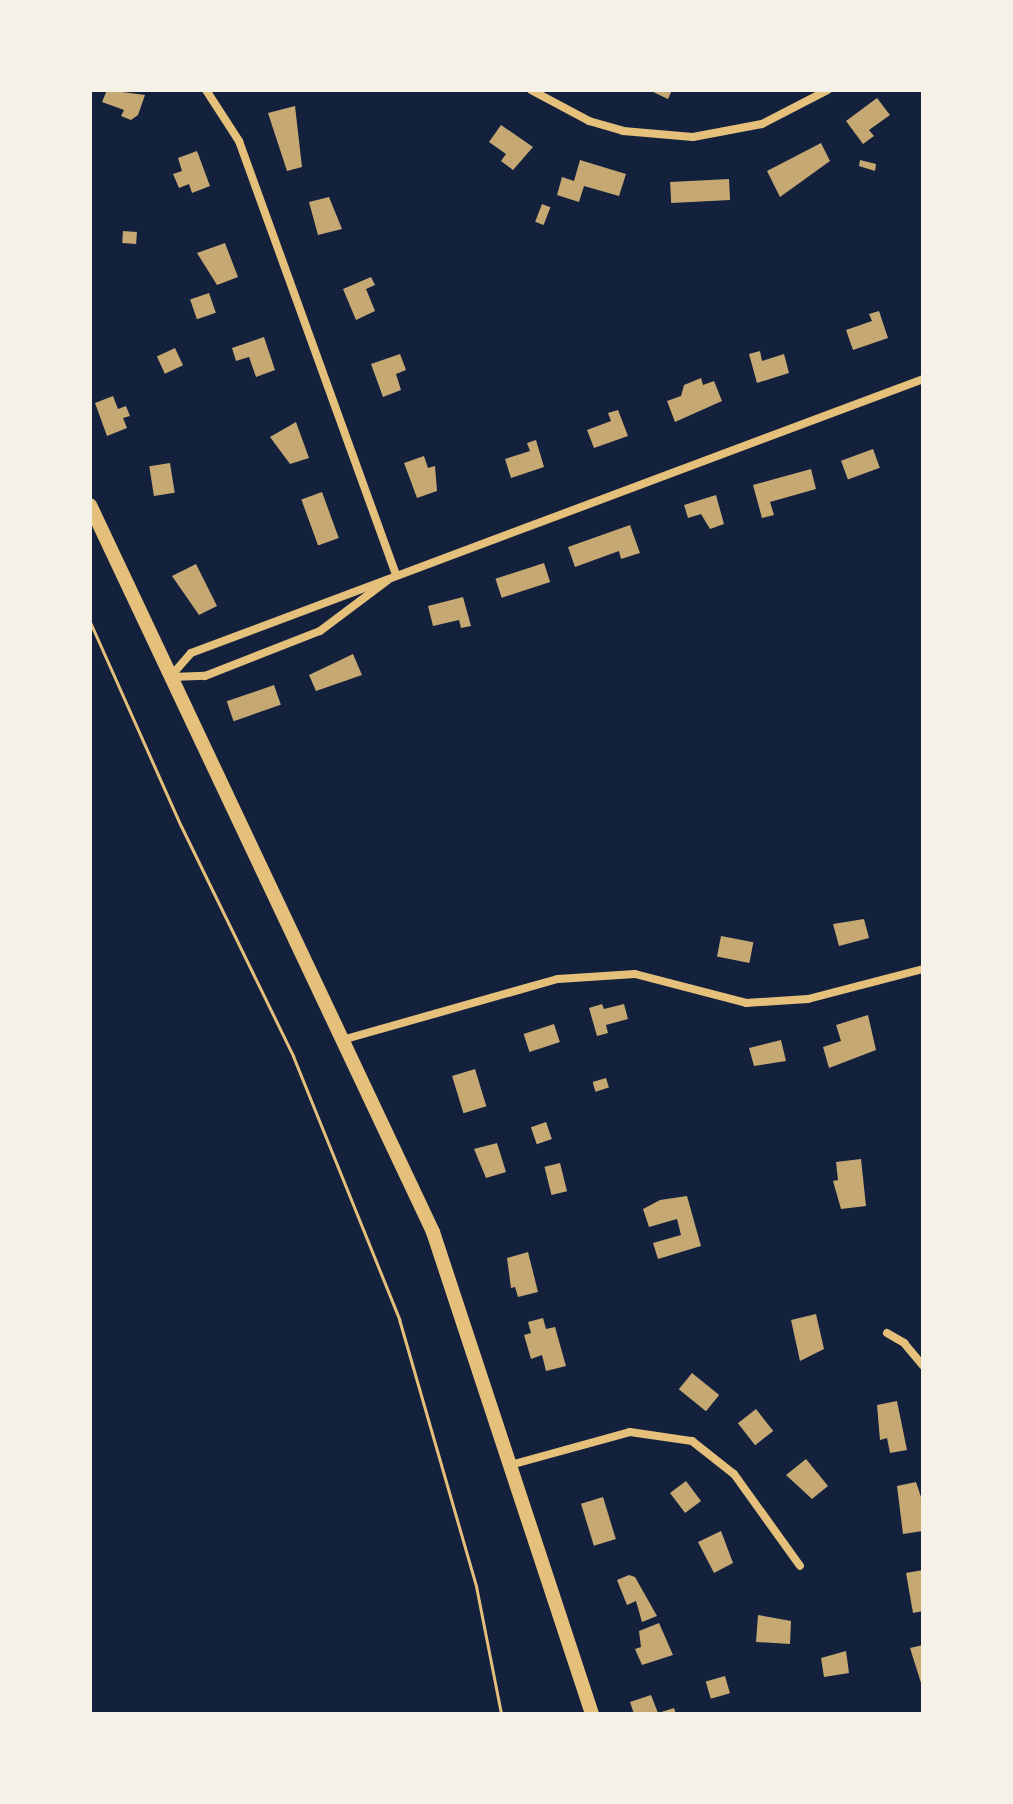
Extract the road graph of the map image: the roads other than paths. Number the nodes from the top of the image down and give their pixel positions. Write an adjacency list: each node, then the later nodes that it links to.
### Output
1 (206, 90): 6 (street)
2 (531, 90): 3 (street)
3 (828, 90)
4 (923, 379): 6 (street)
5 (90, 505): 7 (main road)
6 (396, 574): 7 (street); 7 (street)
7 (170, 677): 9 (main road)
8 (923, 969): 9 (street)
9 (342, 1040): 12 (main road)
10 (887, 1333): 11 (street)
11 (923, 1366)
12 (514, 1464): 13 (street); 14 (main road)
13 (800, 1566)
14 (592, 1714)

